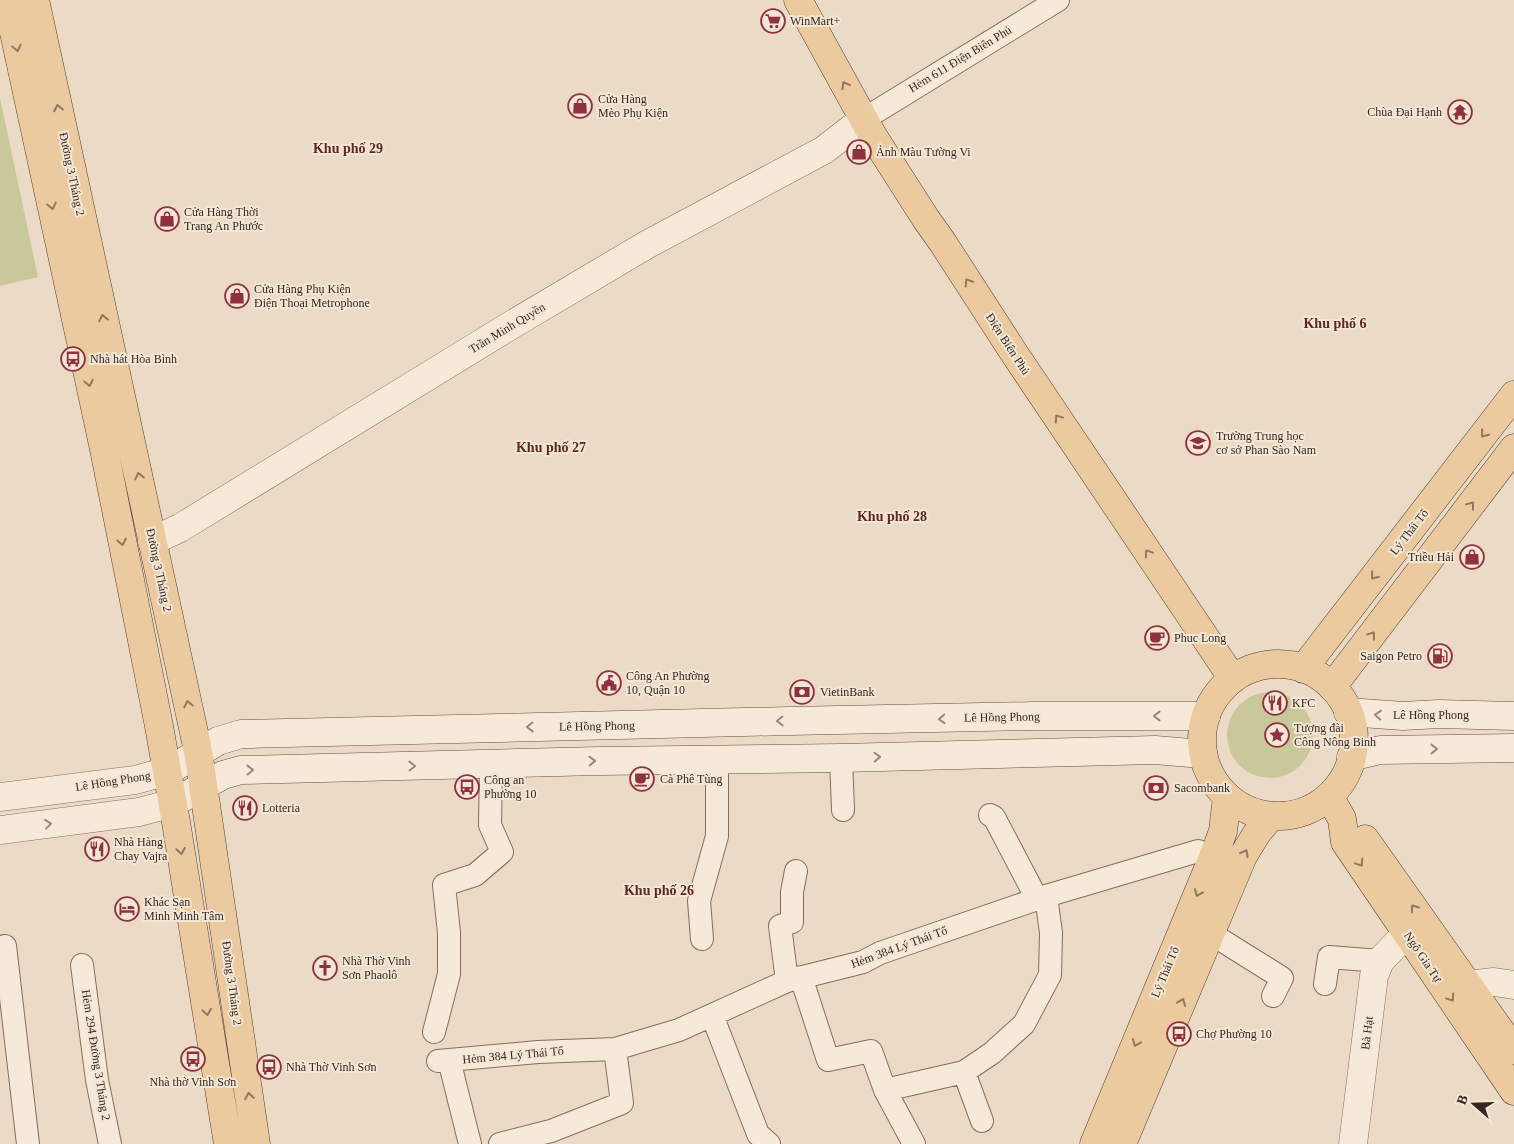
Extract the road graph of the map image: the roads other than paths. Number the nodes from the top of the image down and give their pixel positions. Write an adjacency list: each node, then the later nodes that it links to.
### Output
1 (7, 0): 22 (main road, one-way to 22)
2 (35, 0): 8 (main road, Đường 3 Tháng 2, one-way to 2)
3 (798, 0): 5 (main road, Điện Biên Phủ, one-way to 3)
4 (1058, 0): 5 (street, Hẻm 611 Điện Biên Phủ)
5 (864, 119): 8 (main road, Trần Minh Quyền); 10 (main road, Điện Biên Phủ, one-way to 5)
6 (1514, 395): 9 (main road, Lý Thái Tổ, one-way to 9)
7 (1514, 448): 11 (main road, one-way to 7)
8 (152, 541): 16 (main road, Đường 3 Tháng 2, one-way to 8)
9 (1304, 669): 10 (main road); 11 (main road)
10 (1233, 679): 13 (main road)
11 (1332, 688): 12 (main road)
12 (1348, 712): 14 (main road, Lê Hồng Phong, one-way to 12); 18 (main road)
13 (1206, 716): 16 (main road, Lê Hồng Phong, one-way to 16); 17 (main road)
14 (1514, 716)
15 (1514, 748): 18 (main road, one-way to 15)
16 (198, 751): 22 (main road, Lê Hồng Phong); 23 (main road, Đường 3 Tháng 2)
17 (1203, 754): 19 (main road, one-way to 17); 26 (main road)
18 (1351, 757): 24 (main road)
19 (841, 758): 20 (main road); 28 (street)
20 (717, 760): 21 (main road, one-way to 20); 38 (street)
21 (491, 764): 23 (main road, one-way to 21); 49 (street)
22 (168, 771): 25 (main road, Lê Hồng Phong); 27 (main road)
23 (204, 786): 27 (main road); 59 (main road, Đường 3 Tháng 2, one-way to 23)
24 (1329, 796): 30 (main road); 31 (main road, Ngô Gia Tự)
25 (0, 797)
26 (1227, 797): 30 (main road); 33 (main road, Lý Thái Tổ)
27 (173, 803): 32 (main road, one-way to 27); 58 (main road, one-way to 58)
28 (843, 810)
29 (990, 815): 35 (street)
30 (1270, 816): 36 (main road, one-way to 30)
31 (1342, 819): 37 (main road, Ngô Gia Tự, one-way to 37); 44 (main road, Ngô Gia Tự, one-way to 31)
32 (0, 830)
33 (1213, 857): 35 (street, Hẻm 384 Lý Thái Tổ); 64 (main road, Lý Thái Tổ, one-way to 64)
34 (796, 871): 42 (street)
35 (1041, 898): 42 (street, Hẻm 384 Lý Thái Tổ); 52 (street)
36 (1210, 933): 46 (street); 65 (main road, one-way to 36)
37 (1406, 933): 40 (main road, Bà Hạt); 54 (main road, Ngô Gia Tự, one-way to 54)
38 (702, 939)
39 (5, 946): 47 (street)
40 (1380, 961): 43 (street); 66 (main road, Bà Hạt)
41 (82, 965): 57 (street, Hẻm 294 Đường 3 Tháng 2)
42 (794, 979): 48 (street, Hẻm 384 Lý Thái Tổ); 53 (street)
43 (1325, 984)
44 (1468, 985): 45 (main road); 51 (main road, Ngô Gia Tự)
45 (1514, 985)
46 (1273, 996)
47 (6, 1013): 56 (street)
48 (712, 1015): 50 (street, Hẻm 384 Lý Thái Tổ); 62 (street)
49 (434, 1032)
50 (615, 1049): 60 (street, Hẻm 384 Lý Thái Tổ); 61 (street)
51 (1514, 1050)
52 (964, 1072): 53 (street); 55 (street)
53 (885, 1090): 63 (street)
54 (1514, 1092)
55 (982, 1121)
56 (28, 1144)
57 (110, 1144)
58 (228, 1144)
59 (256, 1144)
60 (470, 1144)
61 (500, 1144)
62 (769, 1144)
63 (914, 1144)
64 (1094, 1144)
65 (1122, 1144)
66 (1354, 1144)

